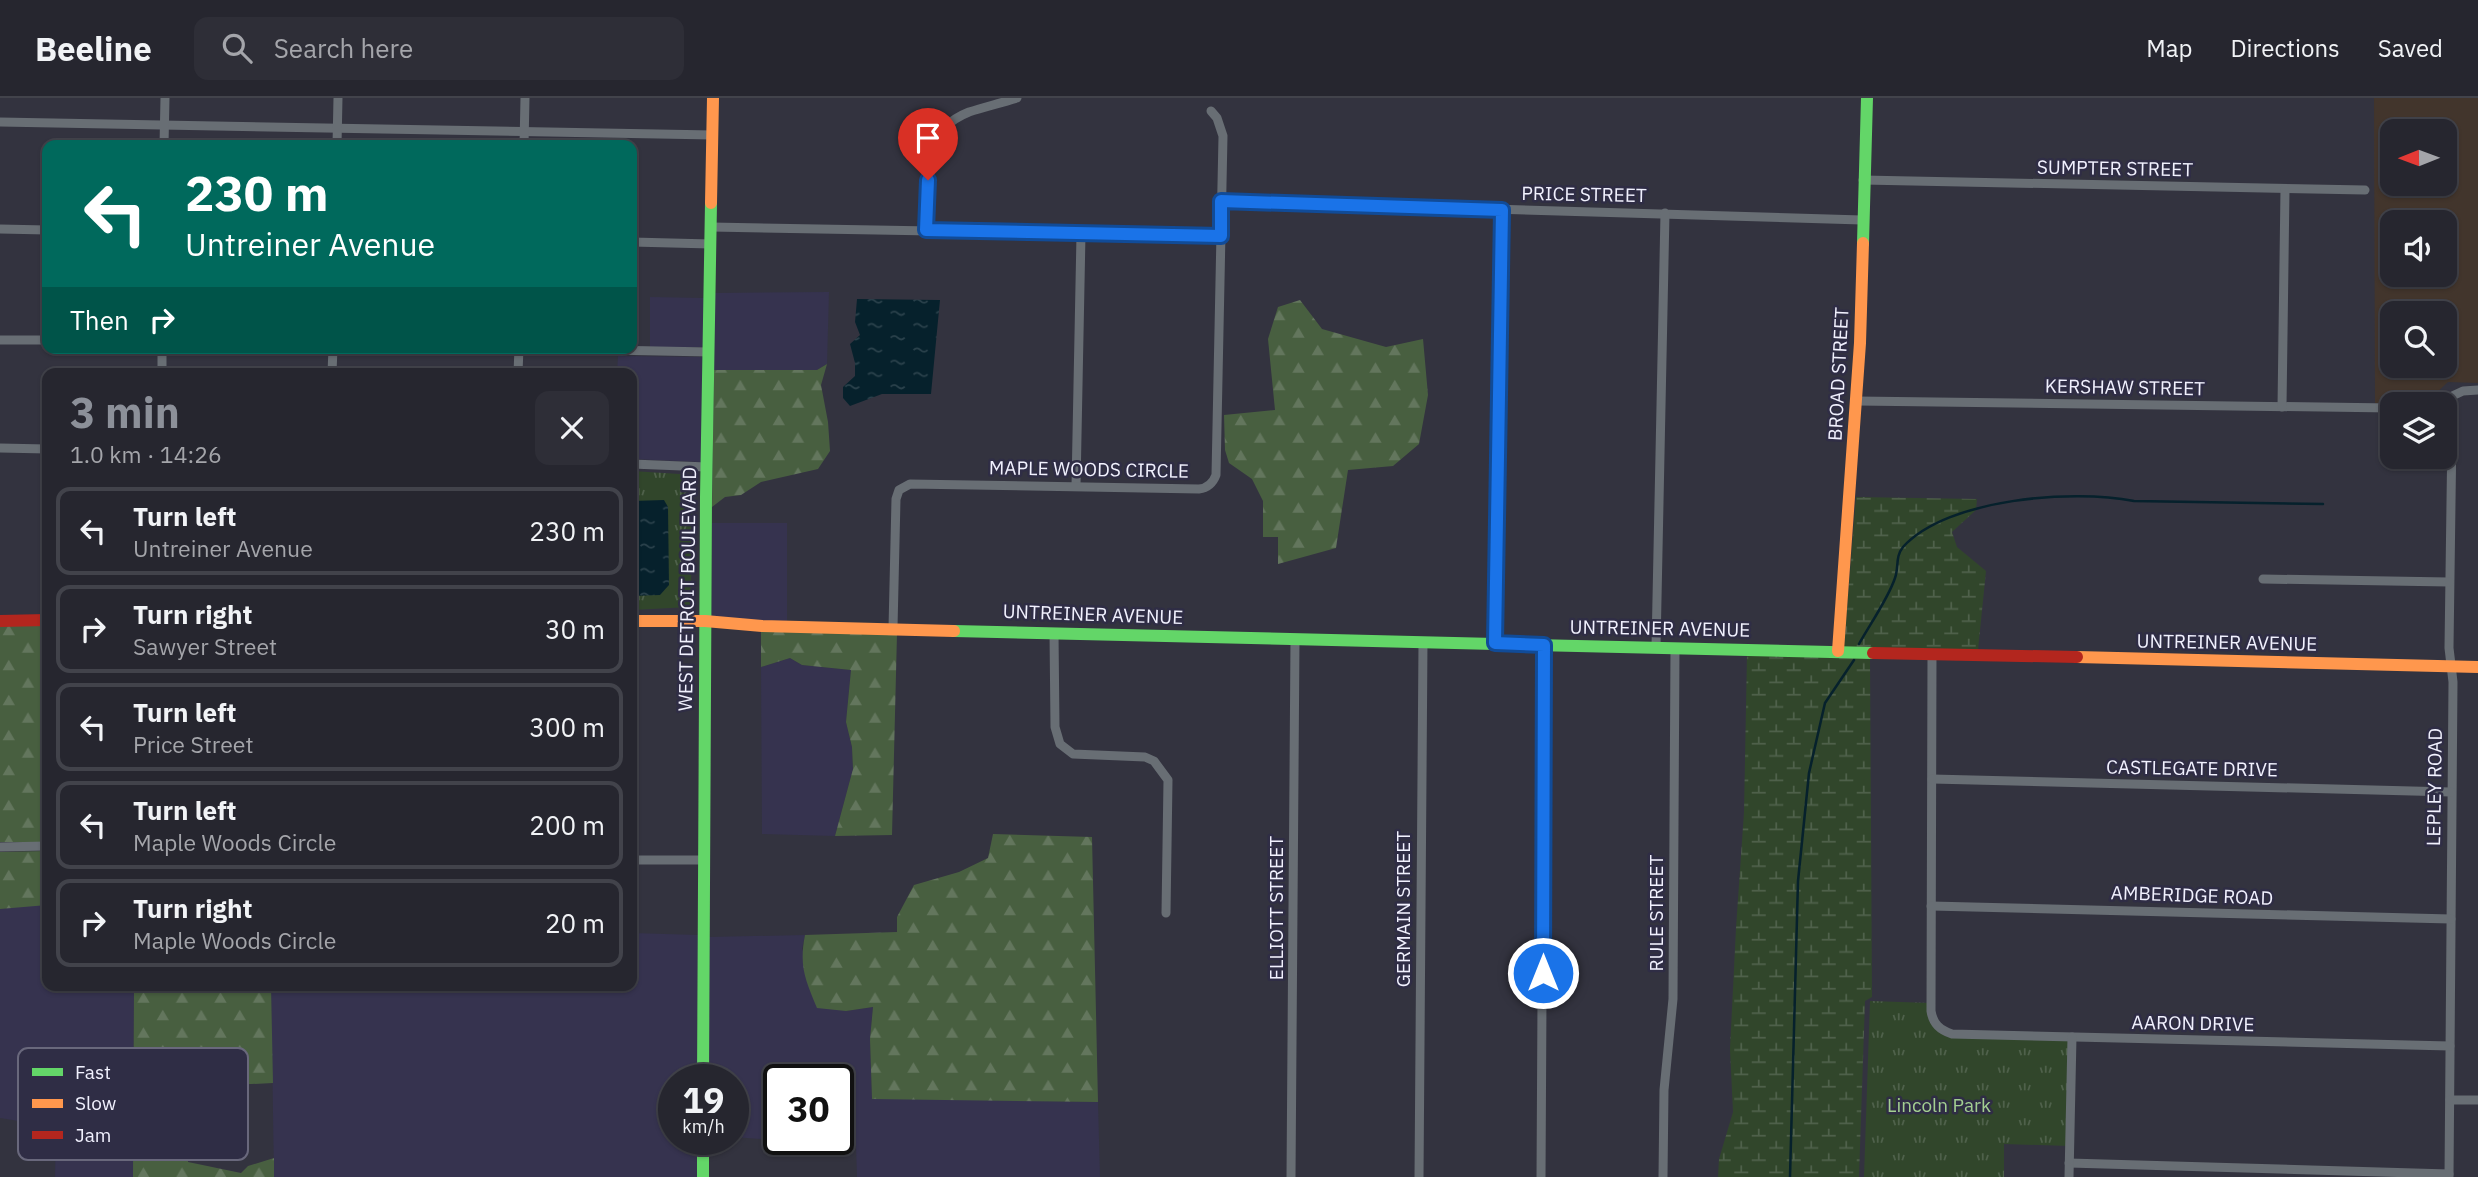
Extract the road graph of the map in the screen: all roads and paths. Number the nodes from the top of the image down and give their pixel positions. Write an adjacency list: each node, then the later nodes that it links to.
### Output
1 (165, 98): 9 (street)
2 (338, 98): 10 (street)
3 (525, 98): 11 (street)
4 (713, 98): 12 (street, WEST DETROIT BOULEVARD)
5 (1017, 98): 26 (street)
6 (1867, 98): 16 (street, BROAD STREET)
7 (1211, 111): 19 (street, MAPLE WOODS CIRCLE)
8 (0, 122): 9 (street)
9 (164, 125): 10 (street); 13 (street)
10 (338, 128): 11 (street); 14 (street)
11 (524, 131): 12 (street); 15 (street)
12 (713, 135): 23 (street, WEST DETROIT BOULEVARD)
13 (164, 140)
14 (337, 140)
15 (524, 140)
16 (1863, 180): 17 (street, SUMPTER STREET); 22 (street, BROAD STREET)
17 (2285, 189): 18 (street, SUMPTER STREET); 38 (street)
18 (2365, 190)
19 (1221, 201): 20 (street, PRICE STREET); 28 (street, MAPLE WOODS CIRCLE)
20 (1502, 210): 21 (street, PRICE STREET); 56 (street)
21 (1665, 213): 22 (street, PRICE STREET); 58 (street)
22 (1862, 220): 37 (street, BROAD STREET)
23 (711, 227): 26 (street); 30 (street, WEST DETROIT BOULEVARD)
24 (0, 229): 25 (street)
25 (42, 230)
26 (926, 230): 27 (street)
27 (1082, 234): 28 (street); 45 (street)
28 (1221, 236): 45 (street, MAPLE WOODS CIRCLE)
29 (637, 242): 30 (street)
30 (711, 244): 34 (street, WEST DETROIT BOULEVARD)
31 (0, 340): 32 (street)
32 (42, 340)
33 (637, 350): 34 (street)
34 (709, 352): 43 (street, WEST DETROIT BOULEVARD)
35 (2478, 390): 36 (street)
36 (2457, 393)
37 (1857, 401): 38 (street, KERSHAW STREET); 60 (street, BROAD STREET)
38 (2282, 407): 39 (street, KERSHAW STREET)
39 (2380, 408)
40 (0, 448): 41 (street)
41 (42, 449)
42 (637, 464): 43 (street)
43 (707, 467): 51 (street, WEST DETROIT BOULEVARD)
44 (2451, 469): 47 (street, LEPLEY ROAD)
45 (1076, 486): 52 (street, MAPLE WOODS CIRCLE)
46 (2263, 579): 47 (street)
47 (2449, 582): 62 (street, LEPLEY ROAD)
48 (42, 620): 49 (street)
49 (0, 621)
50 (637, 621): 51 (street, UNTREINER AVENUE)
51 (705, 621): 52 (street, UNTREINER AVENUE); 69 (street, WEST DETROIT BOULEVARD)
52 (893, 628): 53 (street, UNTREINER AVENUE)
53 (1054, 633): 54 (street, UNTREINER AVENUE); 71 (street)
54 (1295, 639): 55 (street, UNTREINER AVENUE); 82 (street, ELLIOTT STREET)
55 (1423, 642): 56 (street, UNTREINER AVENUE); 83 (street, GERMAIN STREET)
56 (1495, 643): 57 (street, UNTREINER AVENUE)
57 (1544, 645): 58 (street, UNTREINER AVENUE); 84 (street)
58 (1656, 647): 59 (street, UNTREINER AVENUE)
59 (1675, 648): 60 (street, UNTREINER AVENUE); 85 (street, RULE STREET)
60 (1838, 651): 61 (street, UNTREINER AVENUE)
61 (1932, 654): 62 (street, UNTREINER AVENUE); 64 (street)
62 (2451, 666): 63 (street, UNTREINER AVENUE); 65 (street, LEPLEY ROAD)
63 (2478, 667)
64 (1932, 779): 65 (street, CASTLEGATE DRIVE); 70 (street)
65 (2451, 792): 72 (street, LEPLEY ROAD)
66 (42, 846): 67 (street)
67 (0, 847)
68 (637, 860): 69 (street)
69 (704, 860): 75 (street, WEST DETROIT BOULEVARD)
70 (1931, 906): 72 (street, AMBERIDGE ROAD); 73 (street, AARON DRIVE)
71 (1166, 913)
72 (2451, 919): 74 (street, LEPLEY ROAD)
73 (2072, 1037): 74 (street, AARON DRIVE); 79 (street)
74 (2450, 1046): 76 (street, LEPLEY ROAD)
75 (703, 1064)
76 (2450, 1100): 77 (street); 80 (street, LEPLEY ROAD)
77 (2478, 1100)
78 (703, 1155): 81 (street)
79 (2069, 1163): 80 (street); 86 (street)
80 (2449, 1175)
81 (703, 1177)
82 (1292, 1177)
83 (1419, 1177)
84 (1541, 1177)
85 (1663, 1177)
86 (2068, 1177)

